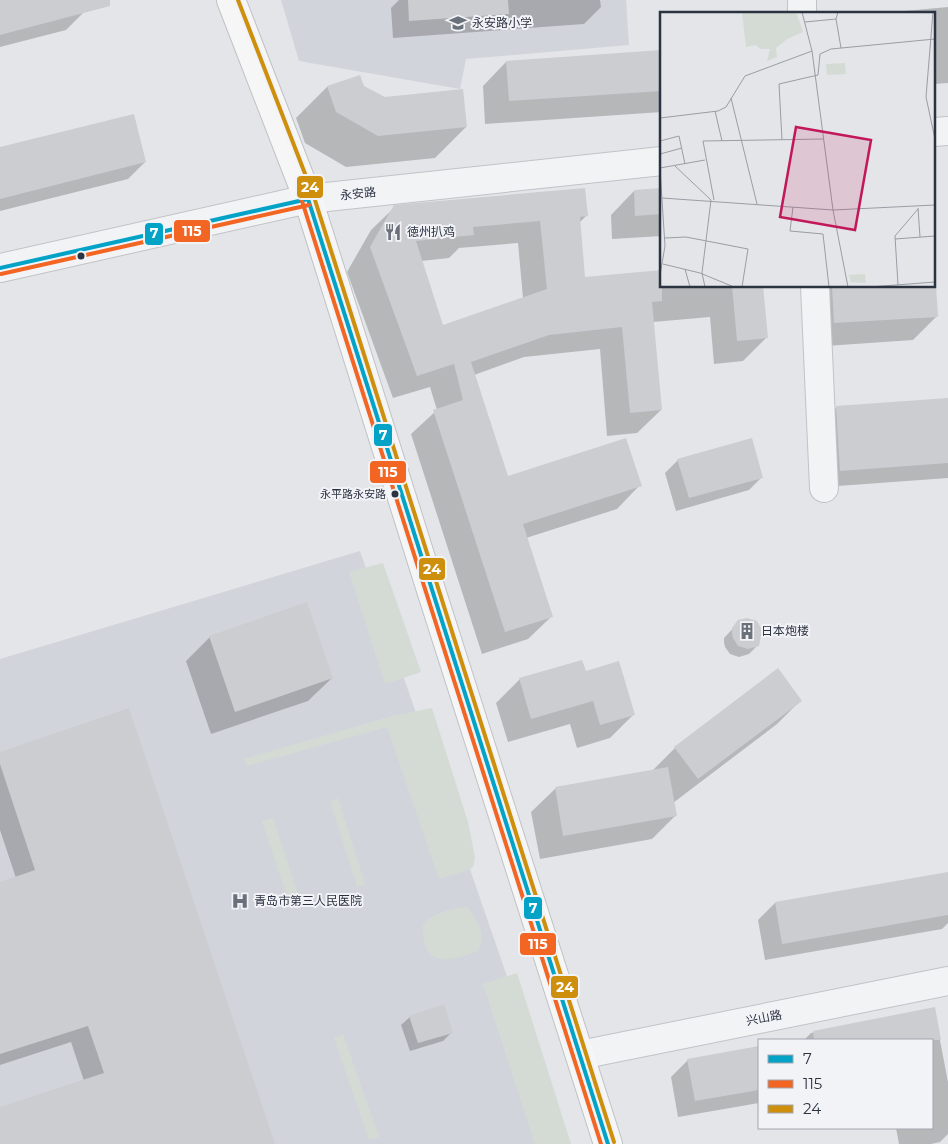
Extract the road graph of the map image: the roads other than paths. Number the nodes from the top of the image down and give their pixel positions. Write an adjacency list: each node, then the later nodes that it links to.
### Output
1 (231, 0): 3 (main road)
2 (660, 161): 3 (street, 永安路)
3 (308, 199): 4 (street, 永安路); 8 (main road)
4 (0, 268)
5 (815, 288): 6 (street)
6 (824, 488)
7 (948, 982): 8 (street, 兴山路)
8 (580, 1055): 9 (main road)
9 (608, 1144)

